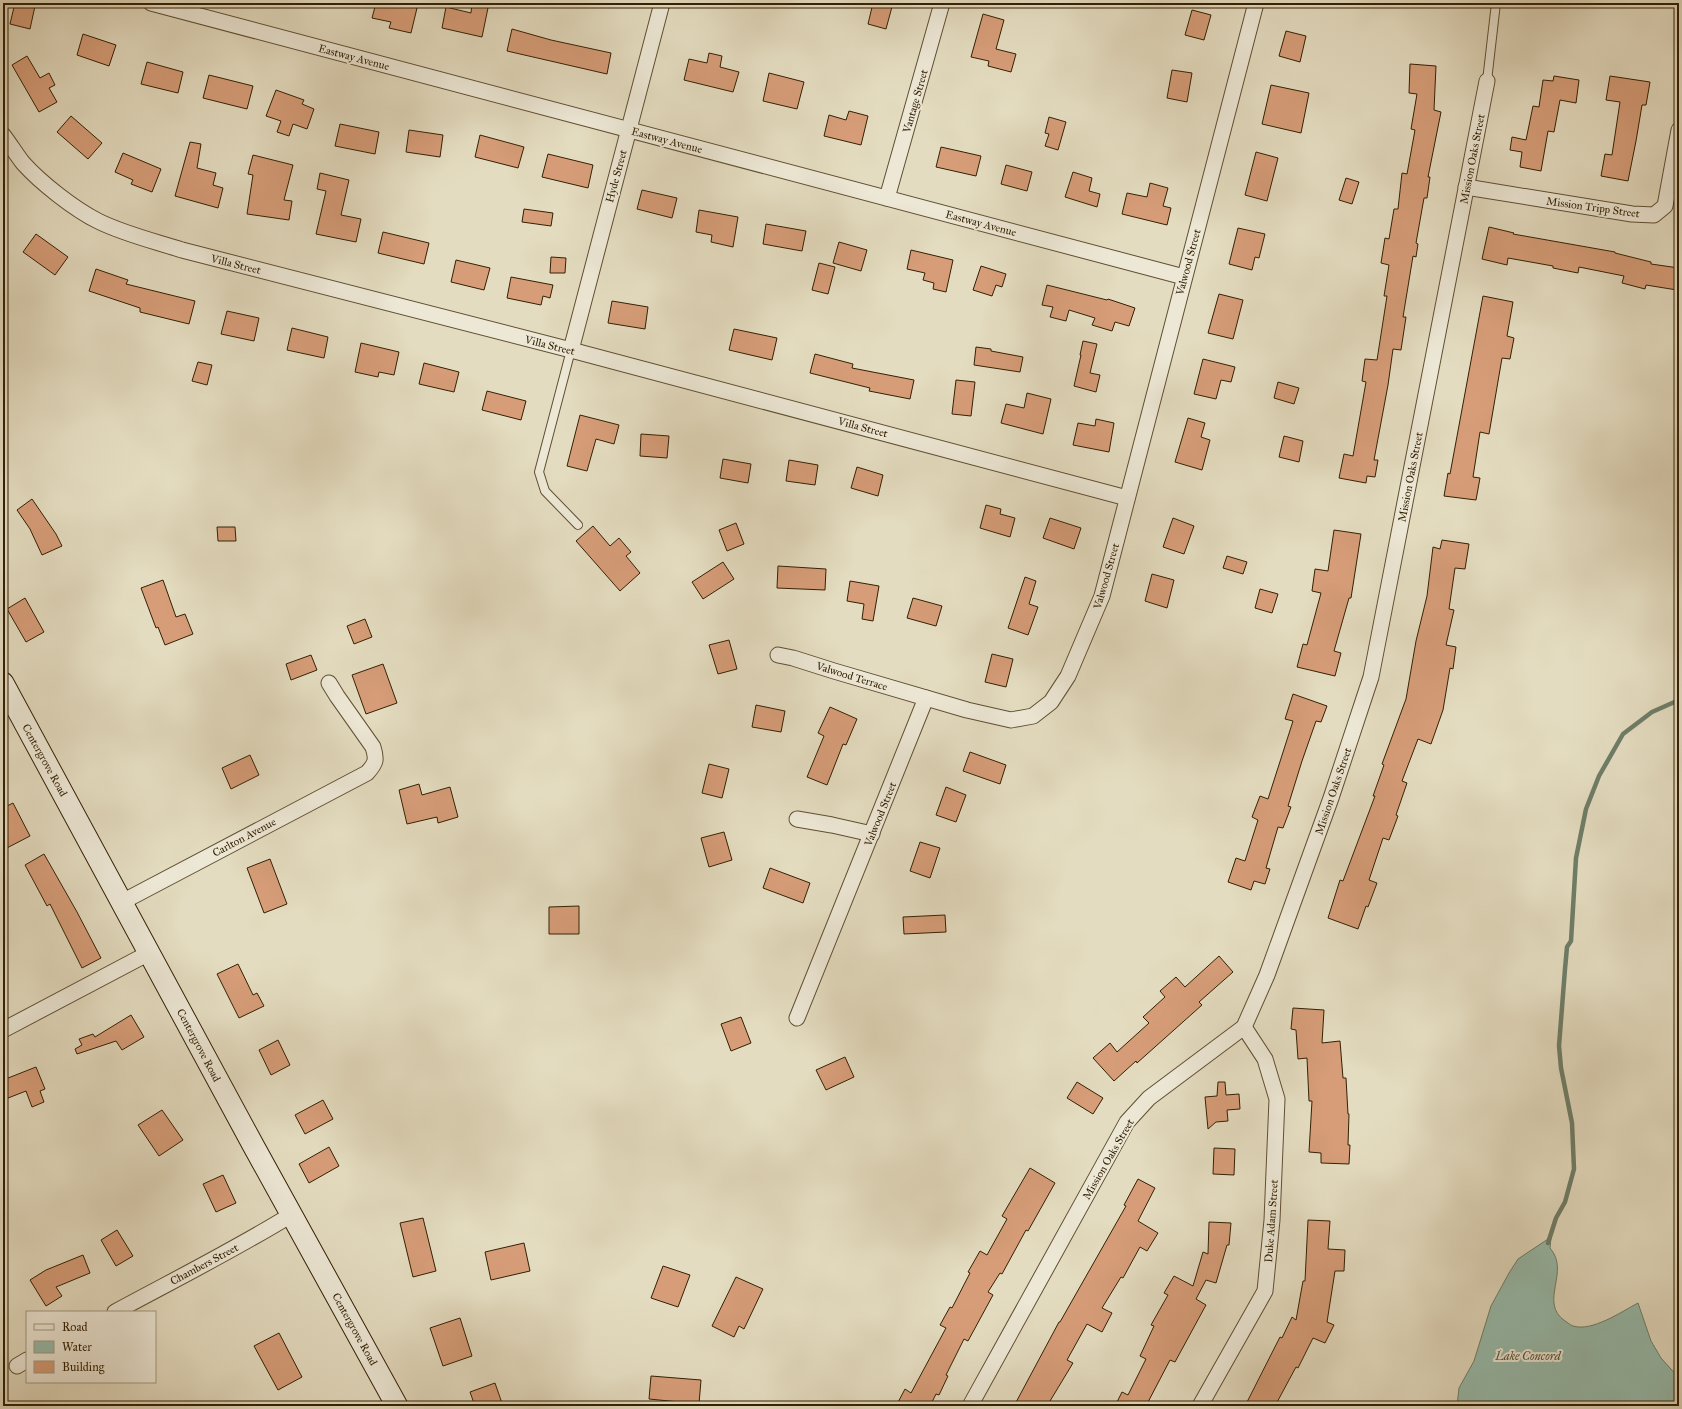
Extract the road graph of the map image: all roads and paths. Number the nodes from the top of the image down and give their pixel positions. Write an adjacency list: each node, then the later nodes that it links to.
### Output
1 (151, 3): 7 (street, Eastway Avenue)
2 (662, 3): 7 (street, Hyde Street)
3 (942, 3): 11 (street, Vantage Street)
4 (1256, 3): 12 (street, Valwood Street)
5 (1496, 3): 6 (lane)
6 (1487, 81): 10 (street, Mission Oaks Street)
7 (628, 129): 11 (street, Eastway Avenue); 13 (street, Hyde Street)
8 (1679, 130): 10 (street, Mission Tripp Street)
9 (3, 135): 13 (street, Villa Street)
10 (1466, 187): 25 (street, Mission Oaks Street)
11 (887, 198): 12 (street, Eastway Avenue)
12 (1184, 277): 14 (street, Valwood Street)
13 (571, 350): 14 (street, Villa Street); 15 (lane)
14 (1127, 498): 19 (street, Valwood Street)
15 (578, 525)
16 (778, 655): 19 (street, Valwood Terrace)
17 (3, 683): 22 (street, Centergrove Road)
18 (329, 683): 22 (street, Carlton Avenue)
19 (926, 698): 21 (street, Valwood Street)
20 (796, 819): 21 (street)
21 (872, 834): 24 (street, Valwood Street)
22 (122, 902): 23 (street, Centergrove Road)
23 (148, 953): 26 (street); 27 (street, Centergrove Road)
24 (797, 1018)
25 (1244, 1027): 30 (street, Mission Oaks Street); 31 (street, Duke Adam Street)
26 (3, 1030)
27 (291, 1215): 28 (street, Chambers Street); 29 (street, Centergrove Road)
28 (117, 1311)
29 (397, 1406)
30 (970, 1406)
31 (1200, 1406)

